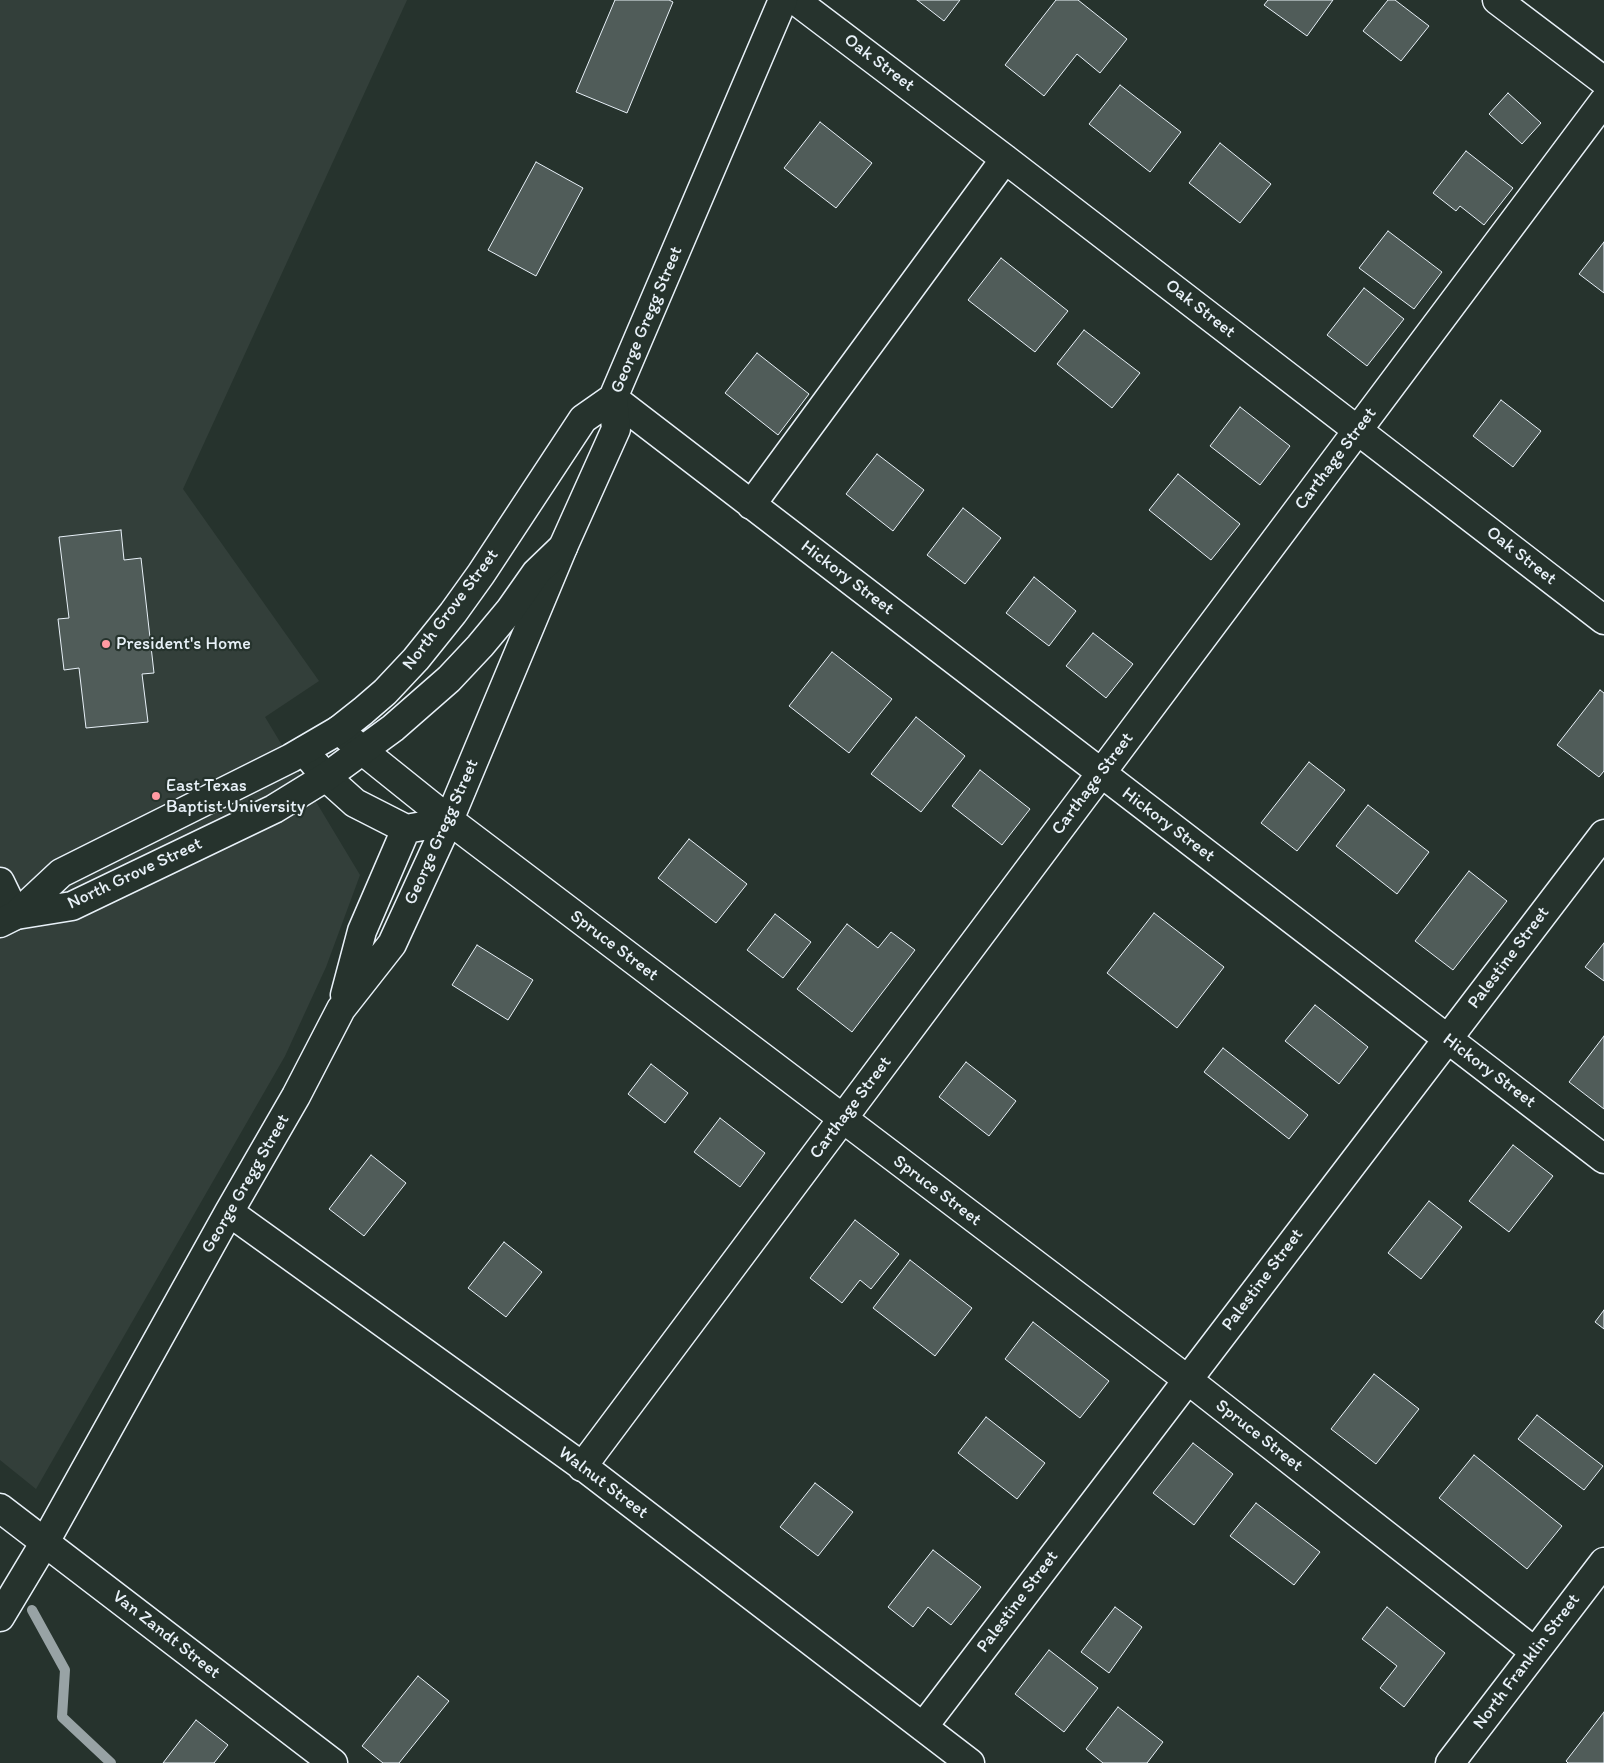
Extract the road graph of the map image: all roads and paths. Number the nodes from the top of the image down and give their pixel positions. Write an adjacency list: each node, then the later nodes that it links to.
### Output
1 (783, 0): 7 (street, George Gregg Street)
2 (795, 0): 6 (street, Oak Street)
3 (1497, 0): 4 (street)
4 (1604, 81)
5 (1604, 101): 8 (street, Carthage Street)
6 (1006, 159): 8 (street, Oak Street); 9 (street)
7 (613, 398): 9 (street, Hickory Street); 10 (street, George Gregg Street); 12 (street, North Grove Street)
8 (1358, 430): 11 (street, Oak Street); 15 (street, Carthage Street)
9 (751, 505): 15 (street, Hickory Street)
10 (563, 547): 14 (street, North Grove Street); 17 (street, George Gregg Street)
11 (1604, 620)
12 (339, 730): 13 (street, North Grove Street); 14 (street, Spruce Street)
13 (304, 751): 16 (street); 21 (street, North Grove Street)
14 (363, 751): 16 (street, North Grove Street); 17 (street, Spruce Street)
15 (1101, 774): 23 (street, Hickory Street); 24 (street, Carthage Street)
16 (326, 777): 18 (street); 21 (street, North Grove Street)
17 (449, 820): 18 (street); 22 (street, George Gregg Street); 24 (street, Spruce Street)
18 (406, 829): 22 (street)
19 (1604, 834): 23 (street, Palestine Street)
20 (0, 882): 21 (street)
21 (8, 919)
22 (341, 1009): 26 (street, George Gregg Street)
23 (1448, 1039): 25 (street, Hickory Street); 27 (street, Palestine Street)
24 (842, 1119): 27 (street, Spruce Street); 28 (street, Carthage Street)
25 (1604, 1159)
26 (229, 1212): 28 (street, Walnut Street); 30 (street, George Gregg Street)
27 (1188, 1380): 33 (street, Spruce Street); 34 (street, Palestine Street)
28 (582, 1467): 34 (street, Walnut Street)
29 (0, 1508): 30 (street, Van Zandt Street)
30 (46, 1542): 32 (street, George Gregg Street); 35 (street, Van Zandt Street)
31 (1604, 1562): 33 (street, North Franklin Street)
32 (0, 1616)
33 (1535, 1652): 37 (street, North Franklin Street)
34 (923, 1727): 36 (street, Walnut Street)
35 (333, 1763)
36 (970, 1763)
37 (1450, 1763)

